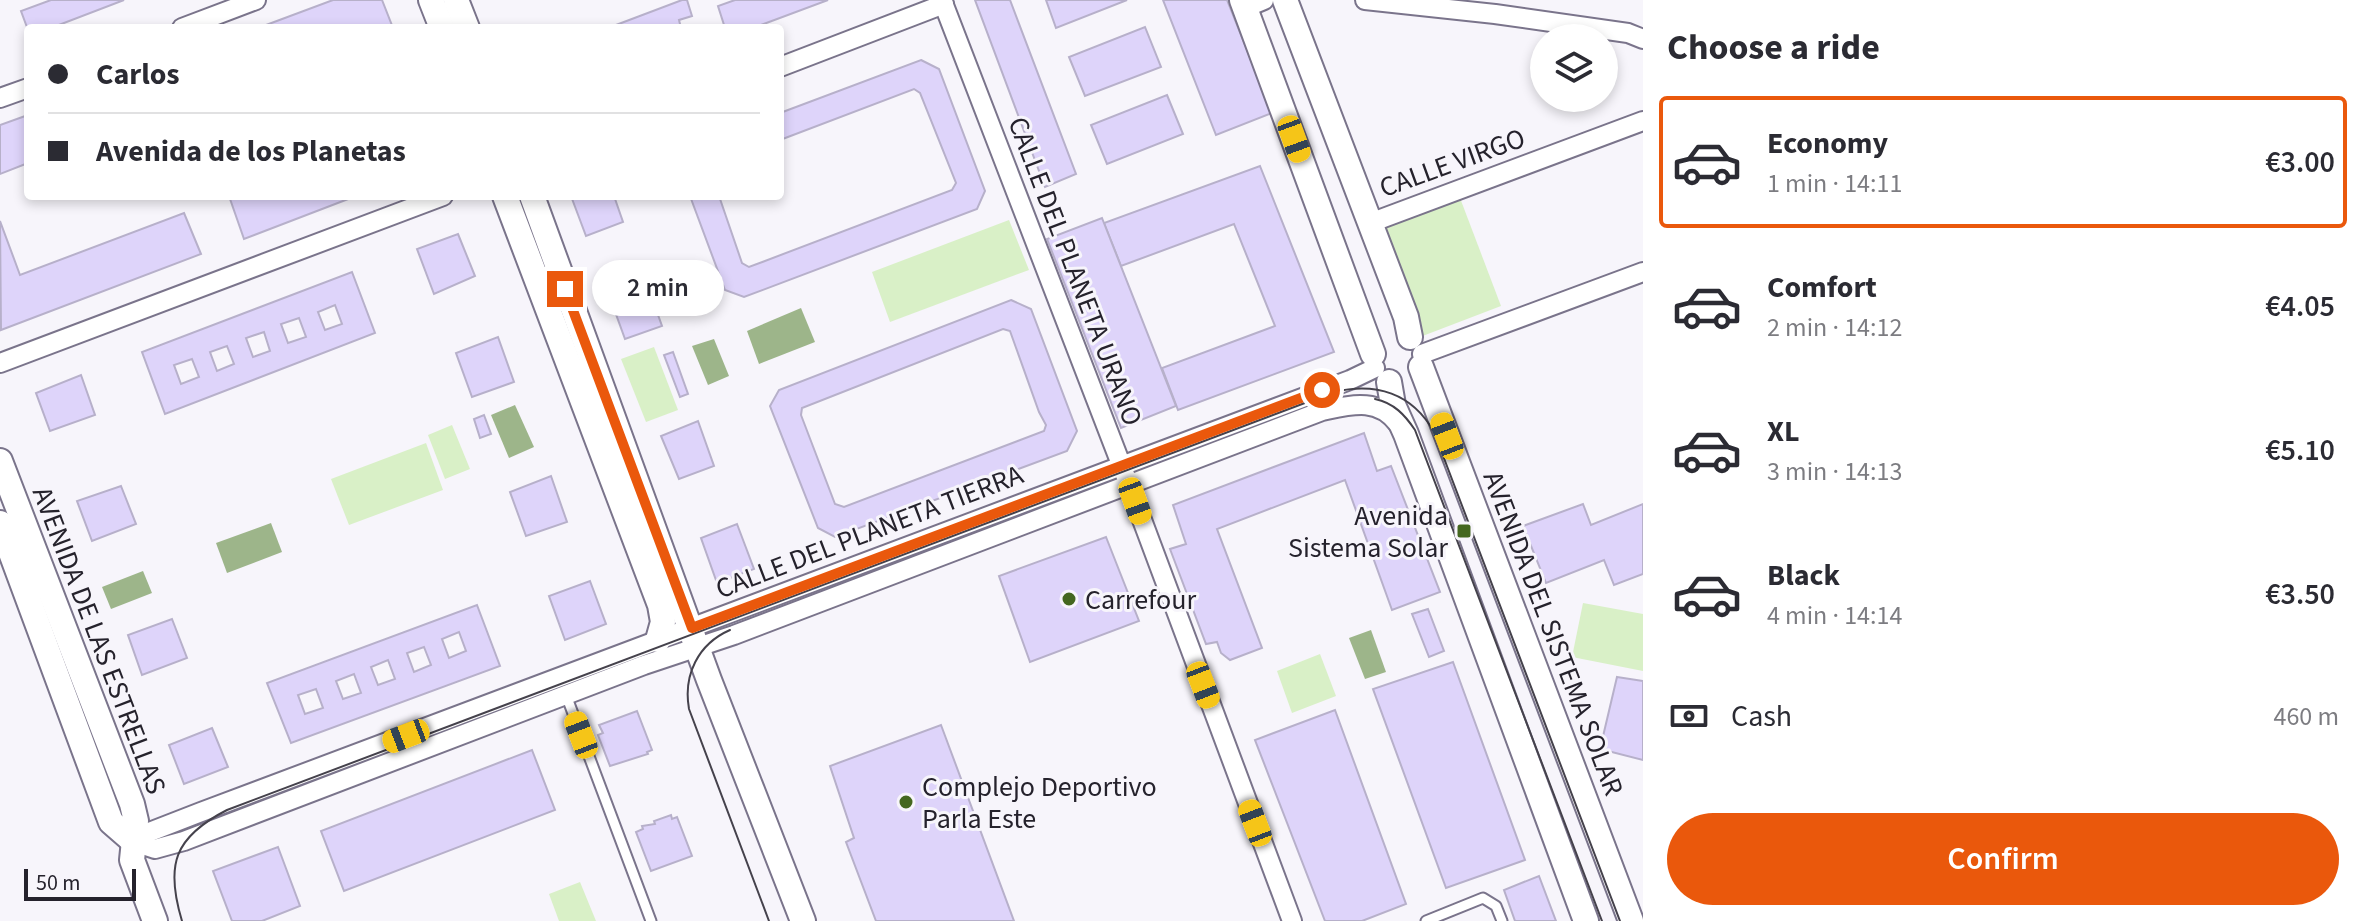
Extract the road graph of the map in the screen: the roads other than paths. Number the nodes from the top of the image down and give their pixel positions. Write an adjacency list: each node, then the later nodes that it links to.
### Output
1 (256, 0): 9 (street)
2 (431, 0): 10 (street)
3 (456, 0): 11 (street)
4 (1285, 0): 20 (street, AVENIDA DEL SISTEMA SOLAR)
5 (1365, 0): 8 (street)
6 (943, 2): 13 (street); 27 (street, CALLE DEL PLANETA URANO)
7 (1250, 3): 24 (street)
8 (1495, 7): 12 (street)
9 (193, 24)
10 (440, 24)
11 (465, 24)
12 (1643, 39)
13 (784, 65)
14 (24, 89): 15 (street)
15 (0, 98)
16 (1643, 121): 20 (street, CALLE VIRGO)
17 (432, 200): 23 (street)
18 (507, 200): 31 (street)
19 (533, 200): 30 (street)
20 (1370, 223): 22 (street, AVENIDA DEL SISTEMA SOLAR)
21 (1643, 272): 22 (street)
22 (1418, 353): 24 (street); 24 (street); 41 (street, AVENIDA DEL SISTEMA SOLAR)
23 (0, 363)
24 (1379, 368): 25 (street); 27 (street, CALLE DEL PLANETA TIERRA)
25 (1406, 434): 28 (street, CALLE DEL PLANETA TIERRA); 40 (street)
26 (0, 461): 33 (street, AVENIDA DE LAS ESTRELLAS)
27 (1122, 465): 28 (street, CALLE DEL PLANETA URANO); 30 (street, CALLE DEL PLANETA TIERRA)
28 (1129, 485): 30 (street, CALLE DEL PLANETA TIERRA); 37 (street, CALLE DEL PLANETA URANO)
29 (0, 523): 33 (street, AVENIDA DE LAS ESTRELLAS)
30 (695, 637): 31 (street, CALLE DEL PLANETA TIERRA); 32 (street, CALLE DEL PLANETA TIERRA); 36 (street)
31 (658, 640): 33 (street, CALLE DEL PLANETA TIERRA)
32 (566, 695): 33 (street, CALLE DEL PLANETA TIERRA); 35 (lane)
33 (134, 842): 34 (street, AVENIDA DE LAS ESTRELLAS)
34 (155, 921)
35 (651, 921)
36 (803, 921)
37 (1292, 921)
38 (1426, 921): 39 (lane)
39 (1502, 921)
40 (1586, 921)
41 (1631, 921)

